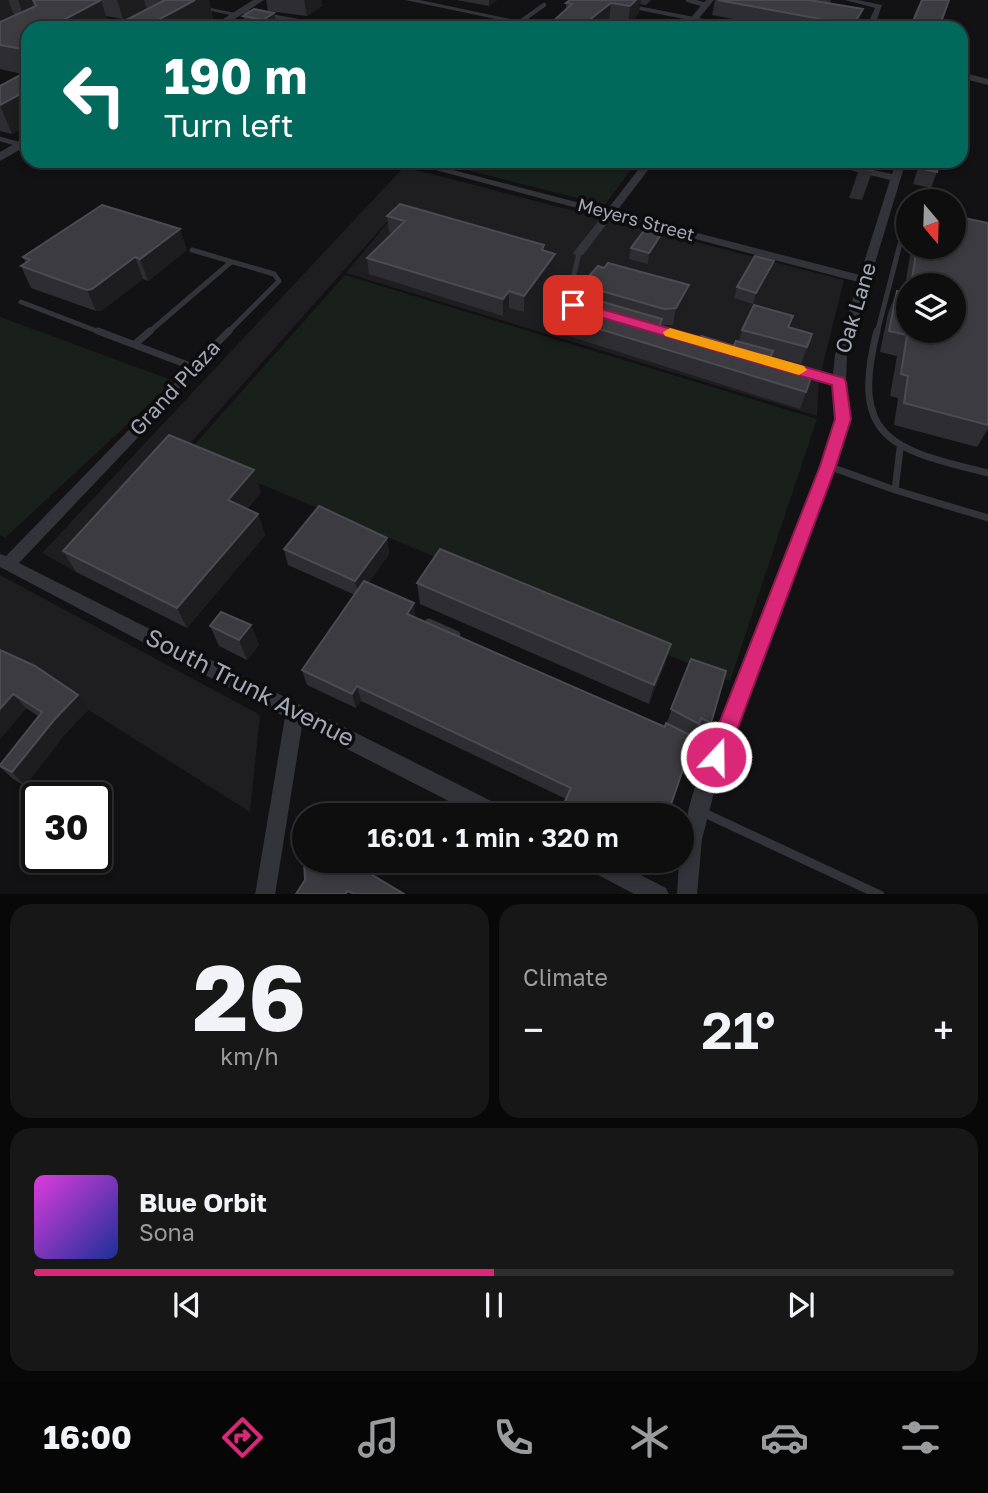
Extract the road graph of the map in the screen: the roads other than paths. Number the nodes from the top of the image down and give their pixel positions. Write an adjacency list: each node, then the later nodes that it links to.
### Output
1 (160, 0): 11 (street)
2 (259, 0): 11 (street)
3 (409, 0): 16 (street)
4 (593, 0): 7 (street)
5 (688, 0): 8 (lane)
6 (849, 0): 9 (street)
7 (609, 1): 18 (street)
8 (708, 2): 19 (street)
9 (880, 3): 20 (street)
10 (544, 5): 17 (lane)
11 (239, 13): 14 (street); 15 (lane)
12 (91, 18): 13 (lane)
13 (103, 21)
14 (227, 21)
15 (297, 21)
16 (515, 21)
17 (521, 21)
18 (683, 21)
19 (692, 21)
20 (871, 21)
21 (968, 77): 22 (street)
22 (988, 82)
23 (0, 139): 24 (lane)
24 (21, 142)
25 (21, 144): 26 (street)
26 (0, 157)
27 (434, 168): 32 (street, Meyers Street)
28 (645, 168): 32 (street)
29 (851, 168): 31 (street)
30 (899, 168): 31 (street, Oak Lane)
31 (896, 178): 37 (street, Oak Lane)
32 (611, 213): 34 (street); 37 (street, Meyers Street)
33 (192, 250): 36 (lane, Grand Plaza)
34 (579, 253): 39 (lane)
35 (896, 259): 47 (lane)
36 (232, 262): 41 (lane); 44 (lane, Grand Plaza)
37 (865, 280): 45 (street, Oak Lane)
38 (21, 302): 41 (lane)
39 (586, 308)
40 (638, 323): 42 (lane)
41 (135, 344): 44 (lane)
42 (715, 345)
43 (753, 357): 45 (lane)
44 (193, 367): 46 (lane, Grand Plaza)
45 (839, 382): 48 (street, Oak Lane)
46 (160, 406): 52 (street, Grand Plaza)
47 (900, 449): 49 (lane); 50 (lane)
48 (828, 466): 50 (lane); 57 (street, Oak Lane)
49 (988, 474)
50 (895, 490): 51 (lane)
51 (988, 518)
52 (4, 562): 55 (street, South Trunk Avenue)
53 (429, 623): 54 (lane)
54 (463, 639)
55 (295, 713): 58 (street, South Trunk Avenue); 61 (street)
56 (677, 737): 57 (lane)
57 (716, 757): 59 (street, Oak Lane)
58 (474, 803)
59 (699, 810): 63 (street, Oak Lane); 64 (lane)
60 (616, 873): 62 (street)
61 (265, 894)
62 (659, 894)
63 (687, 894)
64 (880, 894)

